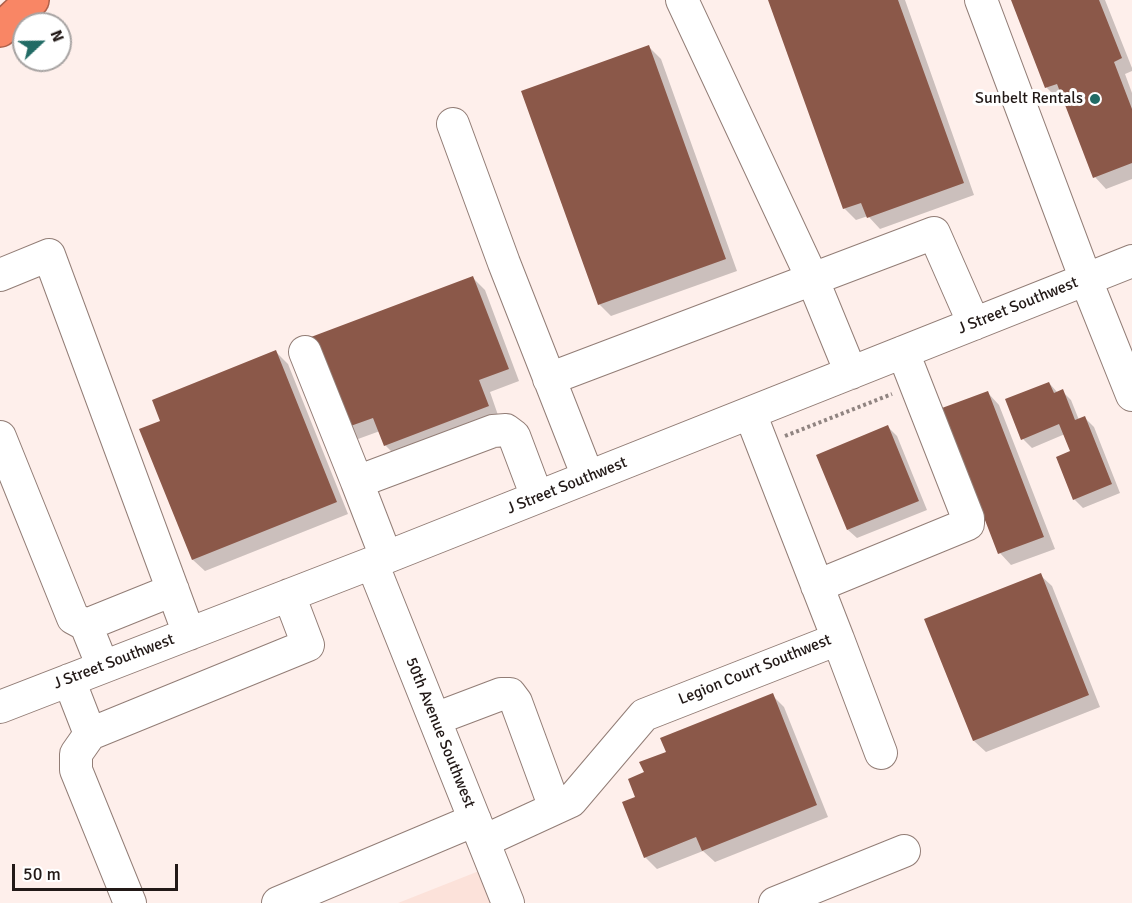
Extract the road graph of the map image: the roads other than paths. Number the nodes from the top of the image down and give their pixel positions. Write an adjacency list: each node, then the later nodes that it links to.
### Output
1 (32, 0): 4 (highway)
2 (682, 0): 8 (street)
3 (981, 0): 9 (street)
4 (0, 30)
5 (453, 124): 14 (street)
6 (1132, 261): 9 (street, J Street Southwest)
7 (0, 275): 23 (street)
8 (812, 278): 10 (street); 13 (street); 14 (street)
9 (1086, 280): 10 (street, J Street Southwest); 15 (street)
10 (974, 324): 12 (street, J Street Southwest)
11 (305, 352): 19 (street, 50th Avenue Southwest)
12 (903, 352): 13 (street, J Street Southwest); 22 (street)
13 (851, 373): 16 (street, J Street Southwest)
14 (549, 379): 18 (street)
15 (1132, 395)
16 (750, 413): 18 (street, J Street Southwest); 22 (street, Legion Court Southwest)
17 (0, 437): 25 (street)
18 (588, 477): 20 (street, J Street Southwest)
19 (357, 482): 20 (street); 21 (street, 50th Avenue Southwest)
20 (537, 497): 21 (street, J Street Southwest)
21 (379, 560): 24 (street, J Street Southwest); 31 (street, 50th Avenue Southwest)
22 (817, 586): 27 (street, Legion Court Southwest)
23 (173, 590): 25 (street); 26 (street)
24 (289, 595): 26 (street, J Street Southwest); 32 (street)
25 (86, 625): 28 (street)
26 (189, 633): 28 (street, J Street Southwest)
27 (838, 639): 33 (street); 34 (street, Legion Court Southwest)
28 (103, 667): 29 (street, J Street Southwest)
29 (69, 680): 30 (street, J Street Southwest); 32 (street)
30 (0, 706)
31 (435, 719): 34 (street); 35 (street, 50th Avenue Southwest)
32 (90, 734): 37 (street)
33 (881, 753)
34 (555, 808): 35 (street, Legion Court Southwest)
35 (479, 830): 38 (street, Legion Court Southwest); 39 (street, 50th Avenue Southwest)
36 (904, 851): 40 (street)
37 (130, 903)
38 (278, 903)
39 (508, 903)
40 (775, 903)

